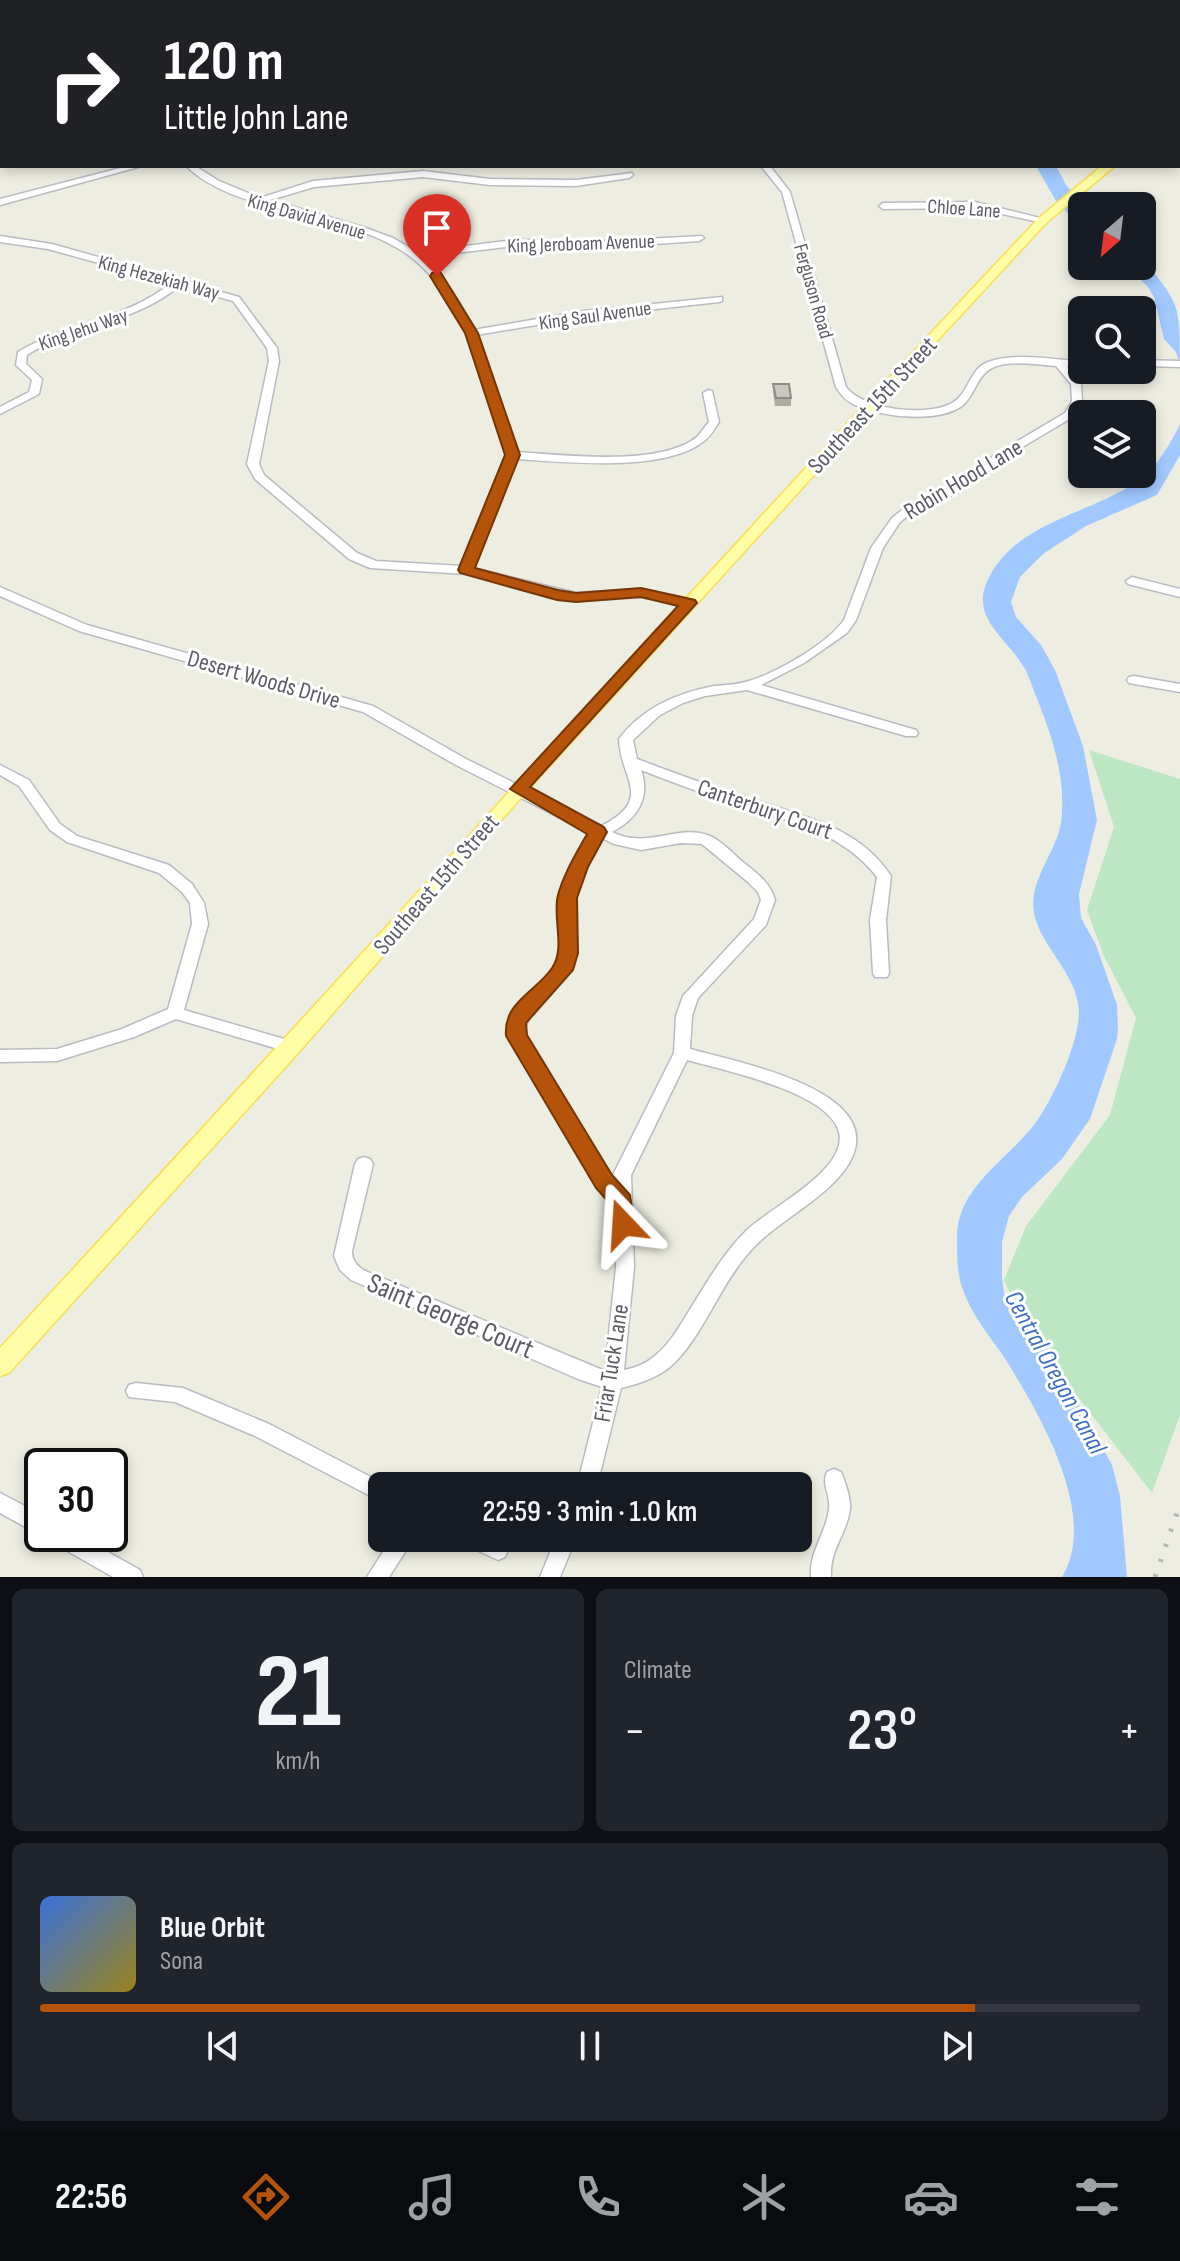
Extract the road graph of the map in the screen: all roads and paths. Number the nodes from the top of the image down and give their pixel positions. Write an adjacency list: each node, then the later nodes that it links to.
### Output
1 (130, 168): 7 (street)
2 (193, 168): 6 (street, King David Avenue)
3 (767, 168): 21 (street, Ferguson Road)
4 (1107, 168): 9 (main road, Southeast 15th Street)
5 (629, 175): 6 (street)
6 (262, 200): 12 (street, King David Avenue)
7 (0, 202)
8 (883, 206): 9 (street, Chloe Lane)
9 (1043, 220): 21 (main road, Southeast 15th Street)
10 (699, 238): 12 (street, King Jeroboam Avenue)
11 (0, 239): 13 (street, King Hezekiah Way)
12 (416, 255): 15 (street, King David Avenue)
13 (176, 284): 22 (street, King Jehu Way); 24 (street, King Hezekiah Way)
14 (719, 299): 15 (street, King Saul Avenue)
15 (471, 333): 23 (street, King David Avenue)
16 (1156, 363): 19 (street)
17 (1060, 364): 18 (street); 21 (street); 30 (street, Robin Hood Lane)
18 (1068, 364)
19 (1178, 364)
20 (708, 393): 23 (street)
21 (869, 406): 28 (main road, Southeast 15th Street)
22 (0, 411)
23 (512, 455): 24 (street)
24 (466, 570): 28 (street, King Hezekiah Way)
25 (1132, 581): 27 (street)
26 (0, 591): 35 (street, Desert Woods Drive)
27 (1180, 593)
28 (689, 603): 35 (main road, Southeast 15th Street)
29 (1134, 680): 31 (street)
30 (749, 686): 32 (street); 33 (street, Robin Hood Lane)
31 (1180, 688)
32 (911, 733)
33 (631, 762): 36 (street, Robin Hood Lane); 37 (street, Canterbury Court)
34 (0, 769): 38 (street)
35 (519, 789): 36 (street, Friar Tuck Lane); 39 (main road, Southeast 15th Street)
36 (598, 832): 40 (street, Friar Tuck Lane); 43 (street)
37 (881, 973)
38 (175, 1013): 39 (street); 41 (street)
39 (292, 1047): 44 (main road, Southeast 15th Street)
40 (682, 1053): 43 (street, Friar Tuck Lane); 45 (street)
41 (0, 1056)
42 (364, 1164): 45 (street, Saint George Court)
43 (622, 1202): 45 (street, Friar Tuck Lane)
44 (0, 1365)
45 (613, 1381): 47 (street, Friar Tuck Lane)
46 (136, 1391): 49 (street)
47 (590, 1472)
48 (834, 1478): 58 (street)
49 (368, 1486)
50 (0, 1502): 51 (street)
51 (24, 1516)
52 (89, 1552): 55 (street)
53 (394, 1552): 56 (street)
54 (560, 1552): 57 (street)
55 (133, 1577)
56 (377, 1577)
57 (550, 1577)
58 (821, 1577)

